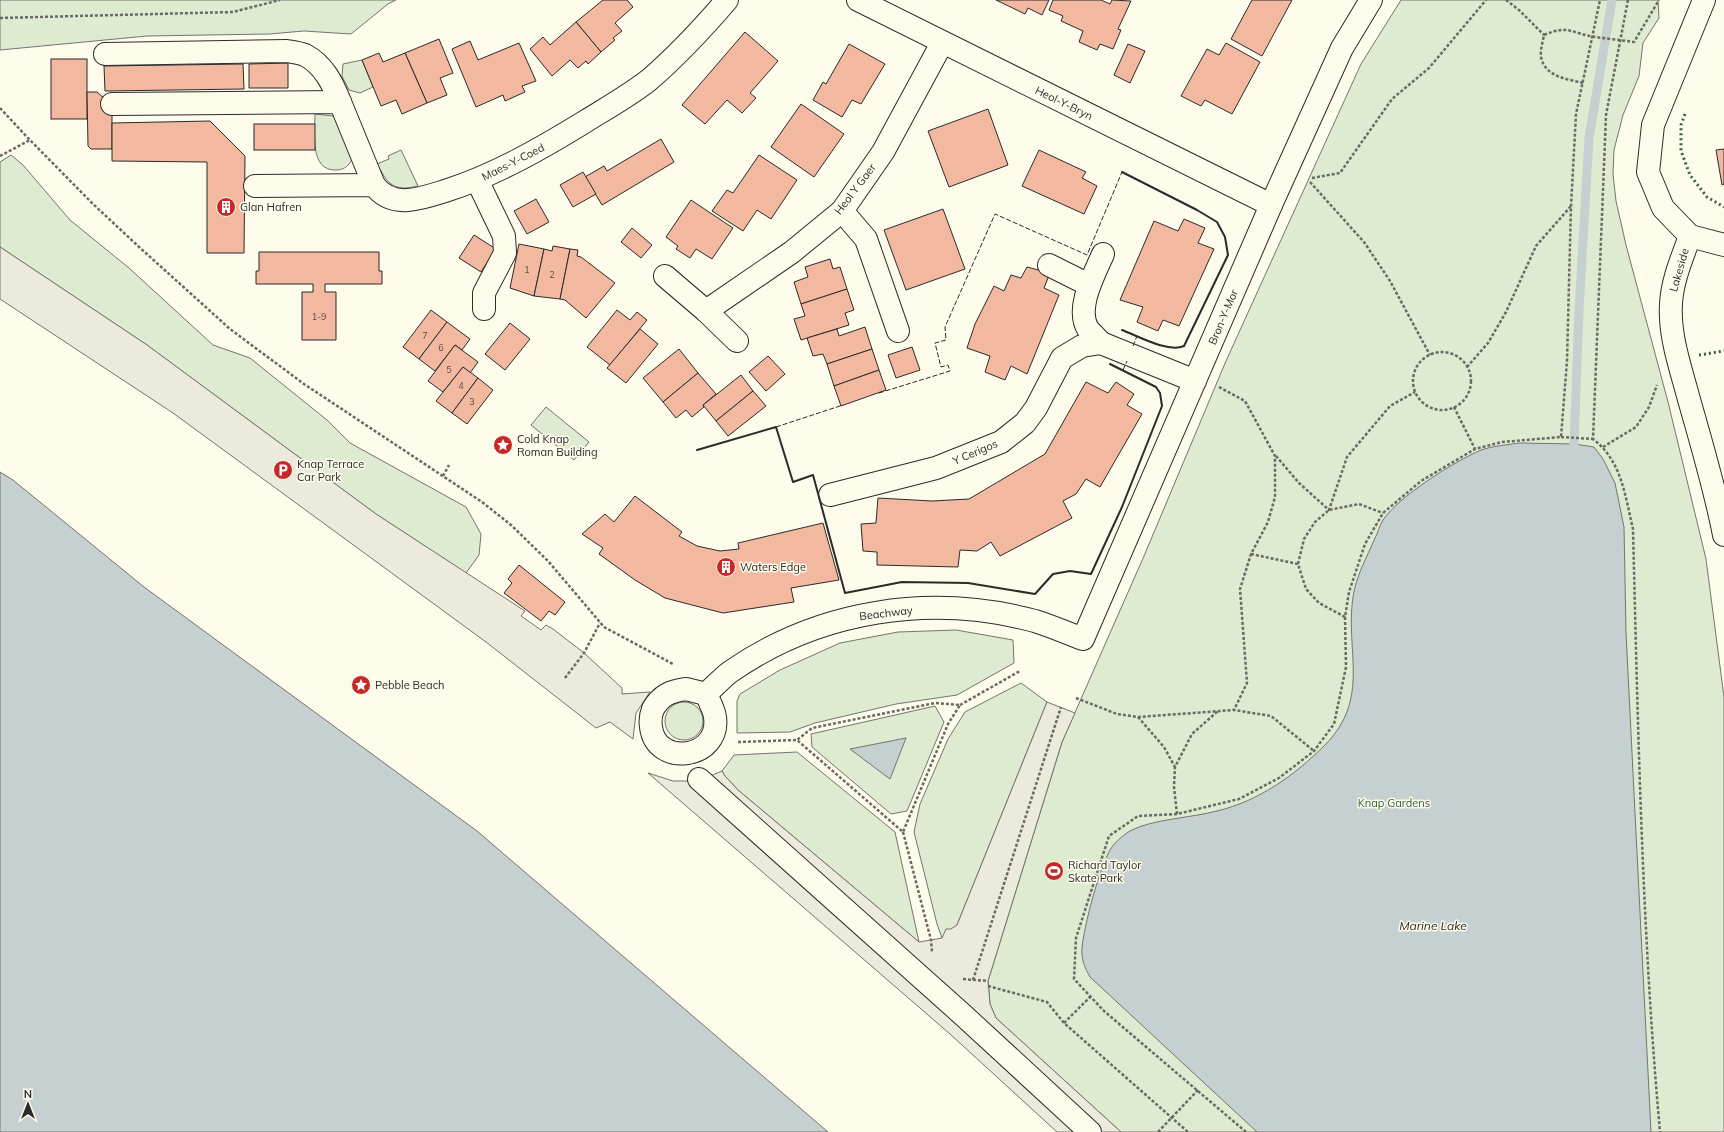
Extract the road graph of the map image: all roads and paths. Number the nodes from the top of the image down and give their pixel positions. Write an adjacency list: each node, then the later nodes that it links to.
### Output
1 (280, 0): 11 (path)
2 (727, 0): 23 (street, Maes-Y-Coed)
3 (858, 0): 15 (street, Heol-Y-Bryn)
4 (1371, 0): 26 (street, Bron-Y-Mor)
5 (1486, 0): 40 (path)
6 (1506, 0): 12 (path)
7 (1600, 0): 13 (path)
8 (1628, 0): 14 (path)
9 (1659, 0): 14 (path)
10 (1704, 0): 29 (street, Lakeside)
11 (0, 18)
12 (1544, 35): 13 (path); 17 (path)
13 (1594, 37): 14 (path); 17 (path)
14 (1620, 40): 47 (path)
15 (942, 43): 26 (street, Heol-Y-Bryn); 28 (street, Heol Y Gaer)
16 (104, 54): 18 (street)
17 (1583, 84): 27 (path)
18 (340, 102): 19 (street); 24 (street)
19 (112, 104)
20 (0, 108): 21 (path)
21 (30, 140): 22 (path); 52 (path)
22 (0, 156)
23 (477, 180): 24 (street, Maes-Y-Coed); 35 (street)
24 (374, 185): 25 (street)
25 (255, 186)
26 (1271, 205): 43 (street, Bron-Y-Mor)
27 (1571, 206): 42 (path); 46 (path)
28 (842, 212): 36 (street, Heol Y Gaer); 37 (street)
29 (1690, 236): 30 (street); 41 (street, Lakeside)
30 (1724, 245)
31 (1104, 254): 34 (street)
32 (1049, 264): 34 (street)
33 (665, 276): 36 (street)
34 (1090, 285): 39 (street)
35 (484, 309)
36 (706, 311): 38 (street)
37 (898, 331)
38 (737, 341)
39 (1101, 343): 43 (street); 53 (street, Y Cerigos)
40 (1430, 355): 42 (path); 44 (path)
41 (1677, 356): 48 (path); 56 (street, Lakeside)
42 (1467, 367): 45 (path)
43 (1195, 381): 50 (path); 61 (street, Bron-Y-Mor)
44 (1415, 392): 45 (path); 54 (path)
45 (1454, 407): 49 (path)
46 (1561, 437): 47 (path); 49 (path)
47 (1593, 439): 48 (path)
48 (1603, 447): 90 (path)
49 (1475, 449): 55 (path)
50 (1275, 456): 54 (path); 57 (path)
51 (449, 466): 52 (path)
52 (443, 476): 60 (path)
53 (830, 495)
54 (1329, 510): 55 (path); 58 (path)
55 (1383, 513): 59 (path)
56 (1724, 534)
57 (1250, 554): 58 (path); 69 (path)
58 (1298, 564): 59 (path)
59 (1345, 617): 74 (path)
60 (600, 623): 62 (path); 64 (path)
61 (1083, 639): 65 (street, Beachway)
62 (677, 667)
63 (1020, 671): 67 (path)
64 (565, 678)
65 (706, 694)
66 (1076, 698): 71 (path)
67 (960, 705): 72 (path); 78 (path)
68 (1062, 707): 80 (path)
69 (1234, 710): 70 (path); 74 (path)
70 (1218, 711): 71 (path); 75 (path)
71 (1138, 717): 75 (path)
72 (797, 740): 73 (path); 78 (path)
73 (731, 742)
74 (1314, 751): 77 (path)
75 (1175, 767): 77 (path)
76 (699, 779): 86 (street)
77 (1177, 814): 82 (path)
78 (903, 832): 79 (path)
79 (931, 940)
80 (974, 980)
81 (988, 986): 83 (path)
82 (1090, 997): 83 (path); 84 (path)
83 (1064, 1023): 85 (path)
84 (1198, 1090): 85 (path); 89 (path)
85 (1172, 1118): 87 (path); 88 (path)
86 (1090, 1132)
87 (1158, 1132)
88 (1188, 1132)
89 (1246, 1132)
90 (1660, 1132)

